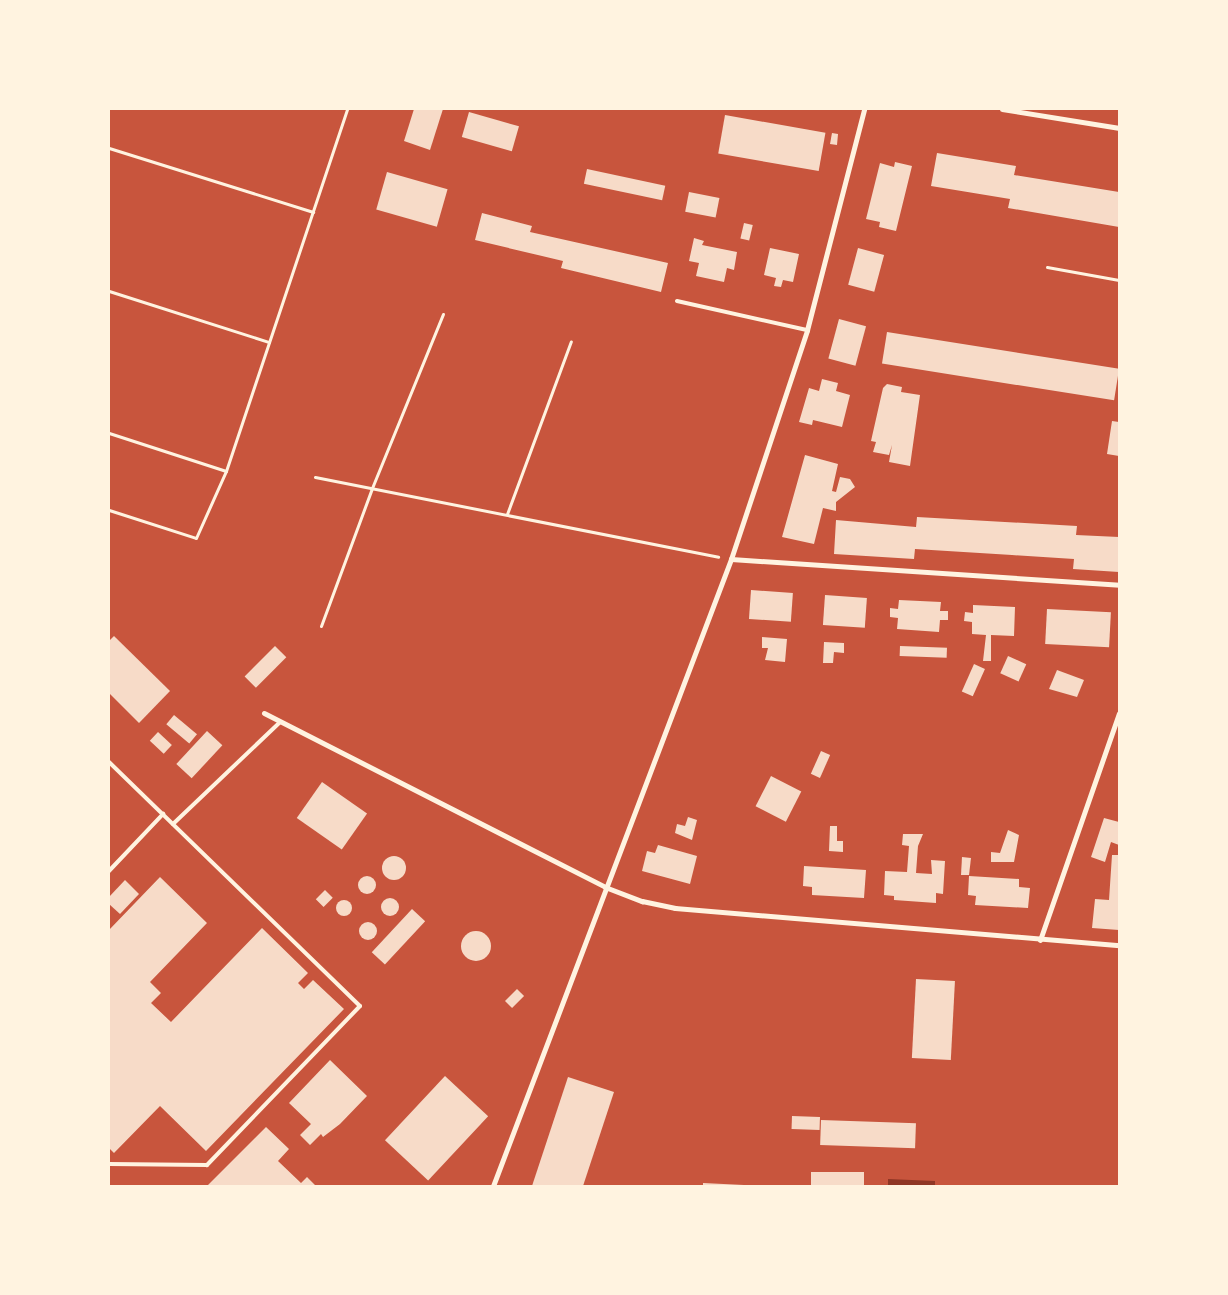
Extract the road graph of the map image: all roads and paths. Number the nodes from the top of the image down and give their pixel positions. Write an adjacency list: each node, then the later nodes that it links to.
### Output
1 (347, 109): 6 (path)
2 (864, 109): 12 (street)
3 (1002, 109): 4 (street)
4 (1119, 128)
5 (109, 148): 6 (path)
6 (313, 212): 13 (path)
7 (1048, 267): 8 (path)
8 (1119, 280)
9 (109, 291): 13 (path)
10 (677, 301): 12 (lane)
11 (443, 314): 18 (path)
12 (807, 330): 22 (street)
13 (269, 342): 16 (path)
14 (572, 342): 20 (path)
15 (109, 433): 16 (path)
16 (226, 470): 19 (path)
17 (315, 477): 18 (path)
18 (372, 488): 20 (path); 24 (path)
19 (109, 510)
20 (507, 514): 21 (path)
21 (707, 554)
22 (731, 559): 23 (street); 32 (street)
23 (1119, 585)
24 (321, 626)
25 (264, 713): 27 (street)
26 (1119, 713): 33 (street)
27 (280, 722): 30 (lane); 32 (street)
28 (109, 762): 29 (lane)
29 (163, 814): 30 (lane); 31 (lane)
30 (173, 824): 35 (lane)
31 (109, 871)
32 (605, 887): 33 (street); 36 (street)
33 (1040, 940): 34 (street)
34 (1119, 945)
35 (109, 1164)
36 (493, 1186)

